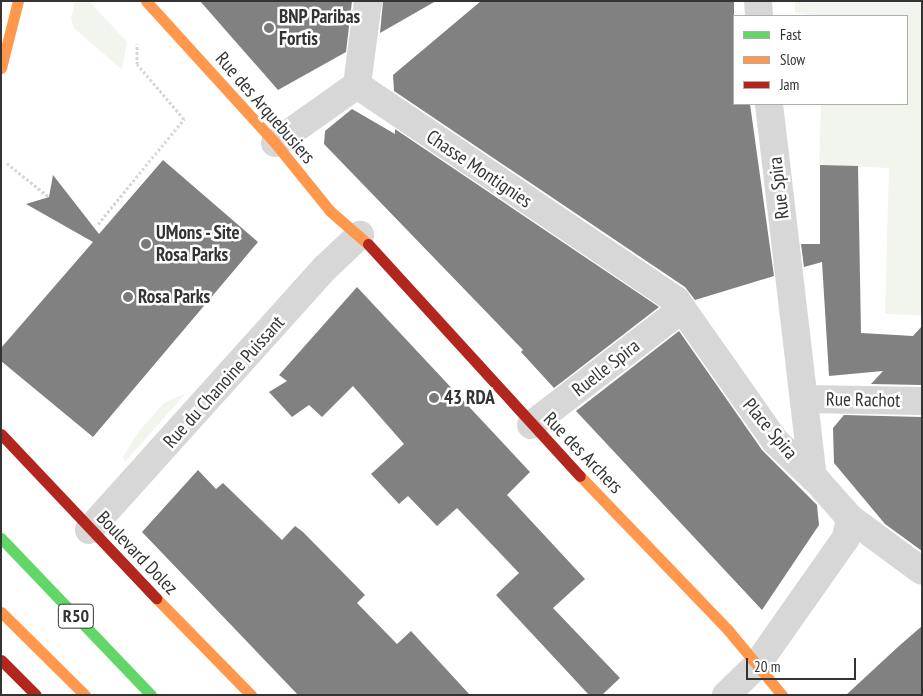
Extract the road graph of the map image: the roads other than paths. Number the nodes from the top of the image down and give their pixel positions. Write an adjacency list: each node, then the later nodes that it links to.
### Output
1 (18, 1): 6 (main road)
2 (146, 1): 9 (main road, Rue des Arquebusiers)
3 (368, 1): 7 (street)
4 (758, 1): 5 (street)
5 (759, 15)
6 (1, 68)
7 (357, 85): 9 (street); 12 (street, Chasse Montignies)
8 (769, 105): 11 (street, Rue Spira)
9 (275, 143): 10 (main road, Rue des Arquebusiers)
10 (360, 235): 15 (main road, Rue des Archers); 19 (street, Rue du Chanoine Puissant)
11 (790, 273): 13 (street, Place Spira)
12 (681, 310): 15 (street, Ruelle Spira); 17 (street, Place Spira)
13 (805, 398): 14 (street, Rue Rachot); 17 (street, Place Spira)
14 (922, 401)
15 (531, 425): 24 (main road, Rue des Archers)
16 (1, 434): 19 (main road, Boulevard Dolez)
17 (813, 477): 18 (street)
18 (850, 518): 21 (street); 24 (street)
19 (89, 530): 28 (main road, Boulevard Dolez)
20 (1, 538): 27 (main road, R50)
21 (922, 571)
22 (1, 612): 26 (main road)
23 (3, 666): 25 (main road)
24 (756, 666): 29 (street); 30 (main road, Rue des Archers)
25 (36, 695)
26 (84, 695)
27 (151, 695)
28 (250, 695)
29 (726, 695)
30 (782, 695)

